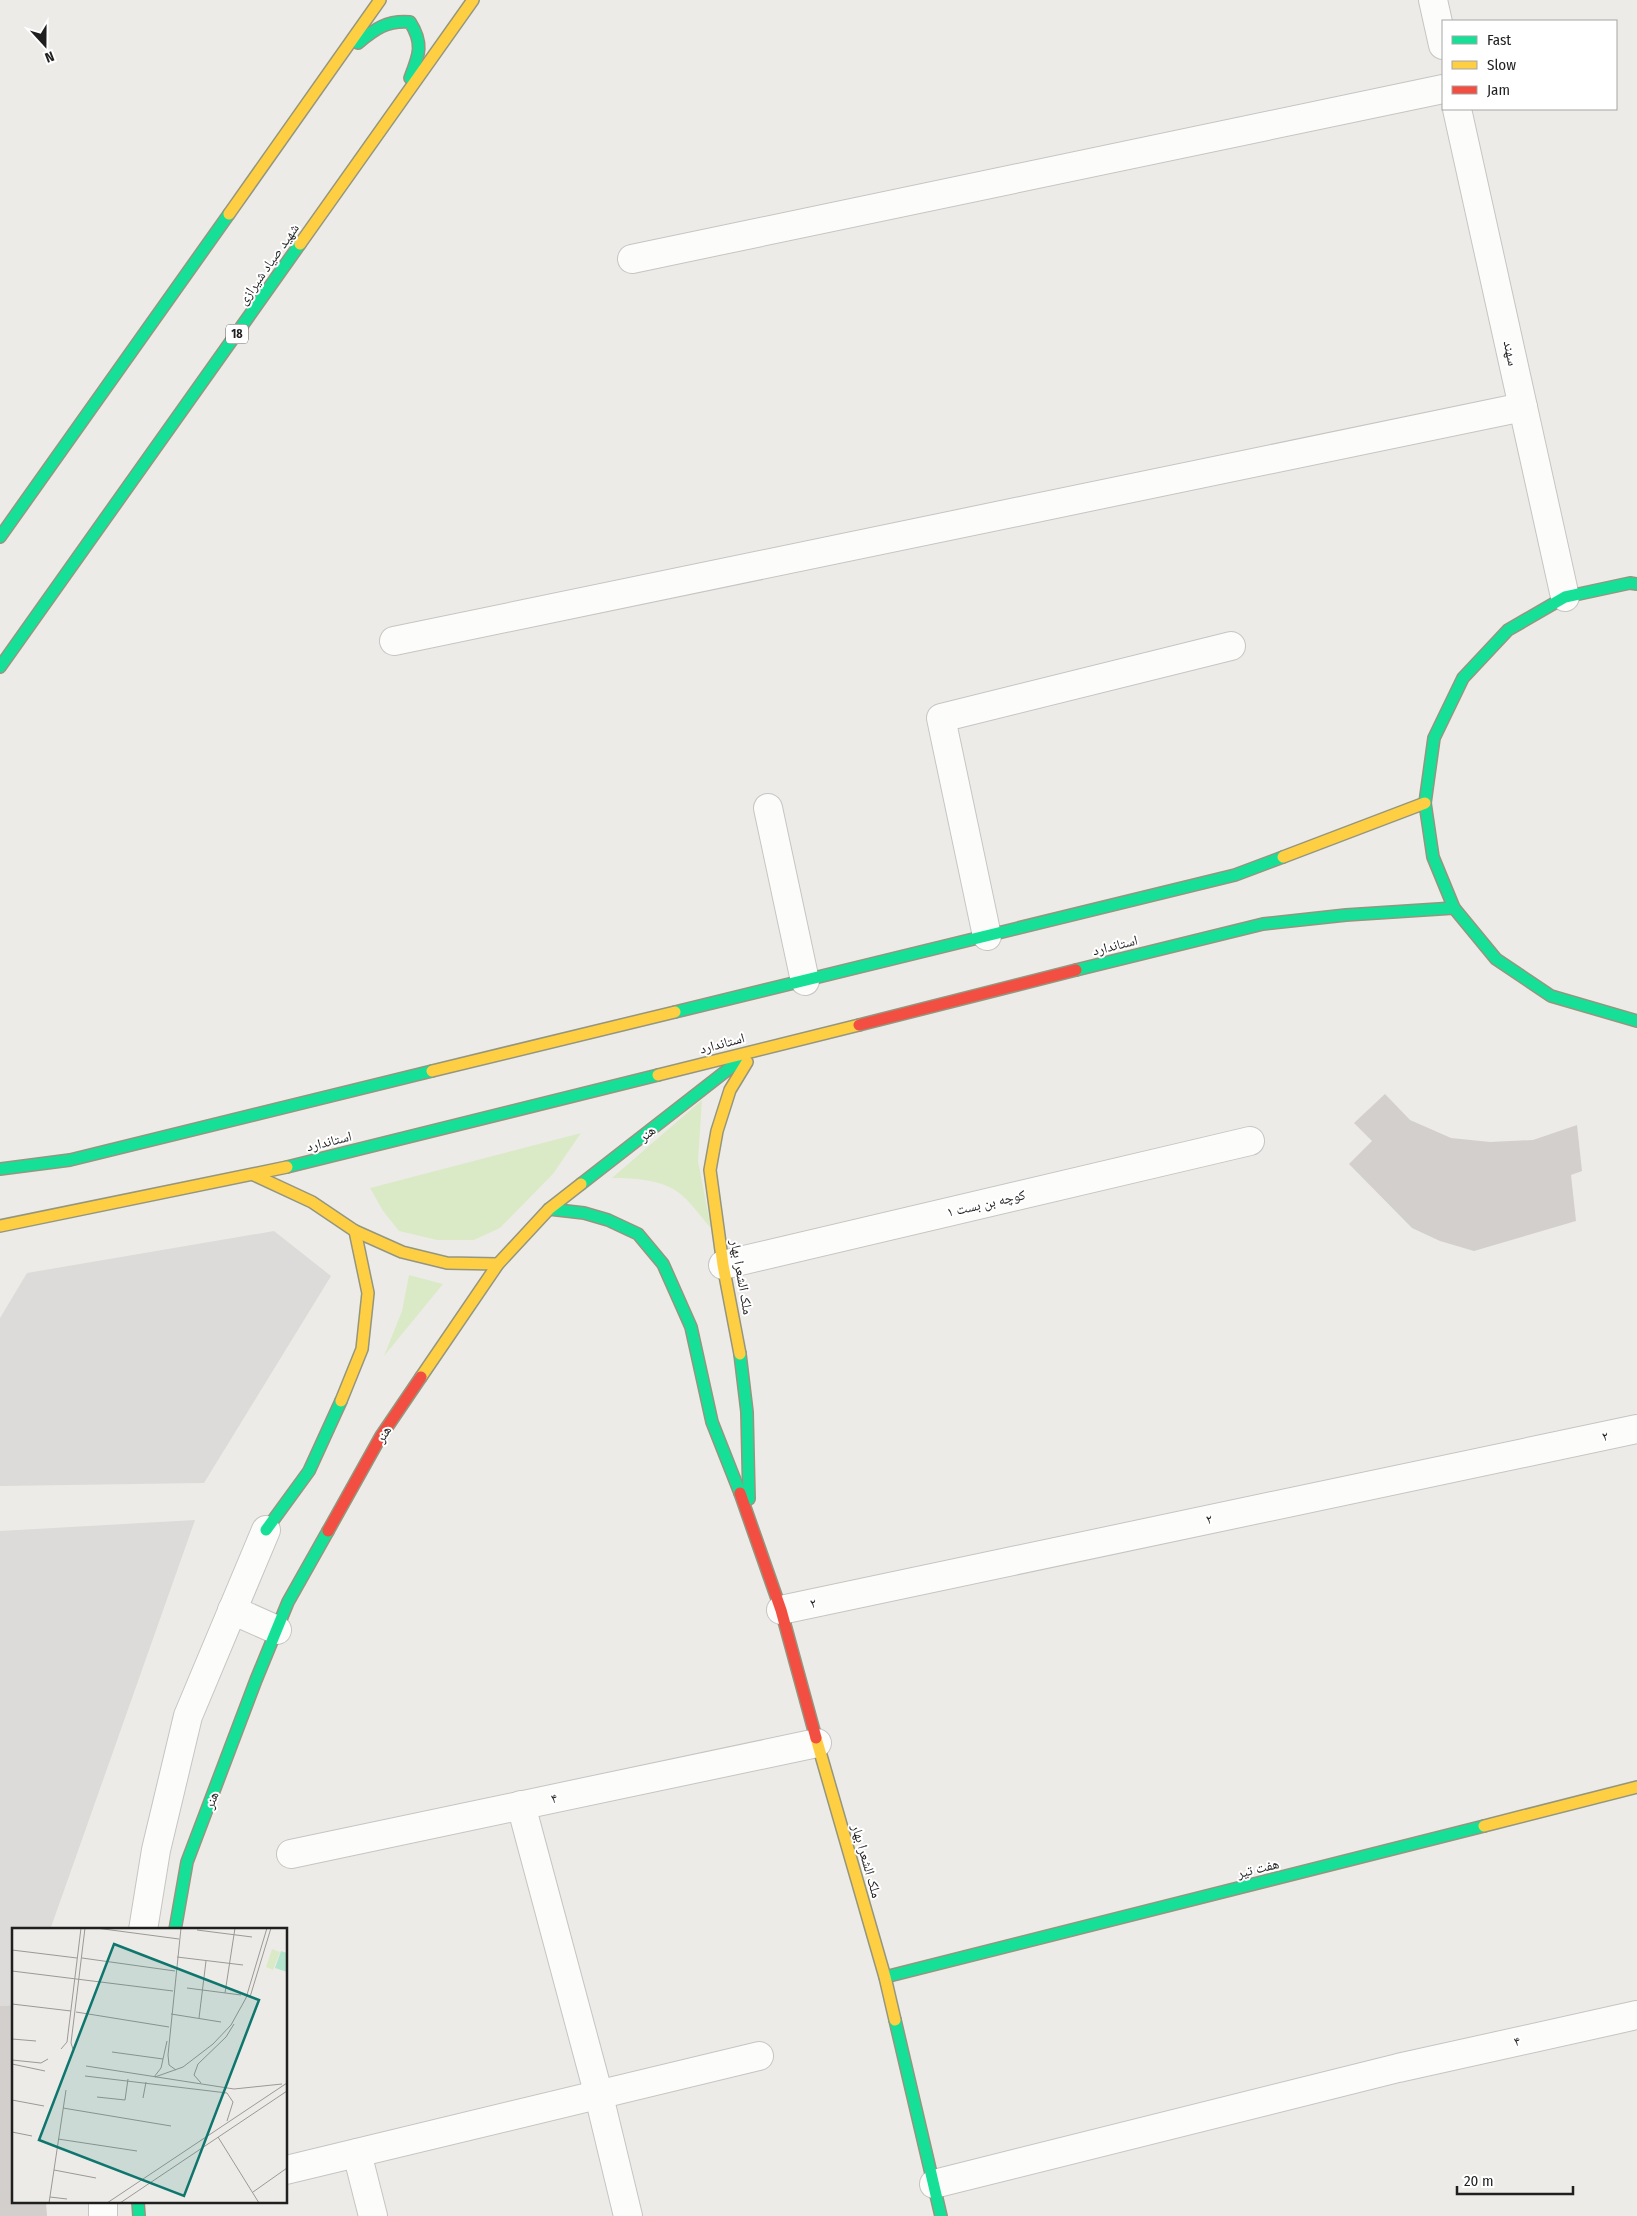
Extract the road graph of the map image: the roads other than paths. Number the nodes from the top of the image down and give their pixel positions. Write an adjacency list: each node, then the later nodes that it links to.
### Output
1 (380, 0): 5 (main road)
2 (473, 0): 8 (main road, شهید صیاد شیرازی / 18)
3 (1433, 0): 4 (street)
4 (1442, 40)
5 (324, 78): 8 (main road); 11 (main road)
6 (1442, 89): 9 (street)
7 (1457, 110): 10 (street, سهند)
8 (389, 120): 16 (main road, شهید صیاد شیرازی / 18)
9 (632, 259)
10 (1523, 407): 13 (street, سهند); 14 (street)
11 (0, 537)
12 (1637, 584): 13 (main road)
13 (1565, 597): 17 (main road)
14 (394, 641)
15 (1231, 646): 20 (street)
16 (0, 667)
17 (1425, 802): 19 (main road); 20 (main road)
18 (768, 808): 21 (street)
19 (1454, 908): 22 (main road); 23 (main road, استاندارد)
20 (987, 936): 21 (main road)
21 (805, 981): 25 (main road)
22 (1637, 1020)
23 (754, 1050): 26 (main road, استاندارد); 27 (main road, هنر); 31 (main road, ملک الشعرا بهار)
24 (1250, 1141): 31 (street, کوچه بن بست ۱)
25 (0, 1169)
26 (254, 1176): 28 (main road, استاندارد); 29 (main road)
27 (549, 1210): 30 (main road, هنر); 33 (main road, ملک الشعرا بهار)
28 (0, 1226)
29 (355, 1231): 30 (main road); 34 (main road)
30 (498, 1264): 37 (main road, هنر)
31 (723, 1266): 33 (main road, ملک الشعرا بهار)
32 (1637, 1429): 36 (street, ۲)
33 (750, 1518): 36 (main road, ملک الشعرا بهار)
34 (266, 1530): 35 (street)
35 (232, 1610): 37 (street); 42 (street)
36 (781, 1610): 38 (main road, ملک الشعرا بهار)
37 (277, 1630): 43 (main road, هنر)
38 (816, 1744): 40 (street, ۴); 44 (main road, ملک الشعرا بهار)
39 (1637, 1787): 44 (main road, هفت تیر)
40 (521, 1804): 41 (street, ۴); 47 (street)
41 (291, 1854)
42 (143, 1928)
43 (175, 1928)
44 (885, 1978): 50 (main road, ملک الشعرا بهار)
45 (1637, 2014): 50 (street, ۴)
46 (759, 2056): 47 (street)
47 (599, 2096): 48 (street); 52 (street)
48 (357, 2153): 49 (street); 51 (street)
49 (288, 2170)
50 (934, 2184): 53 (main road, ملک الشعرا بهار)
51 (373, 2216)
52 (628, 2216)
53 (941, 2216)

